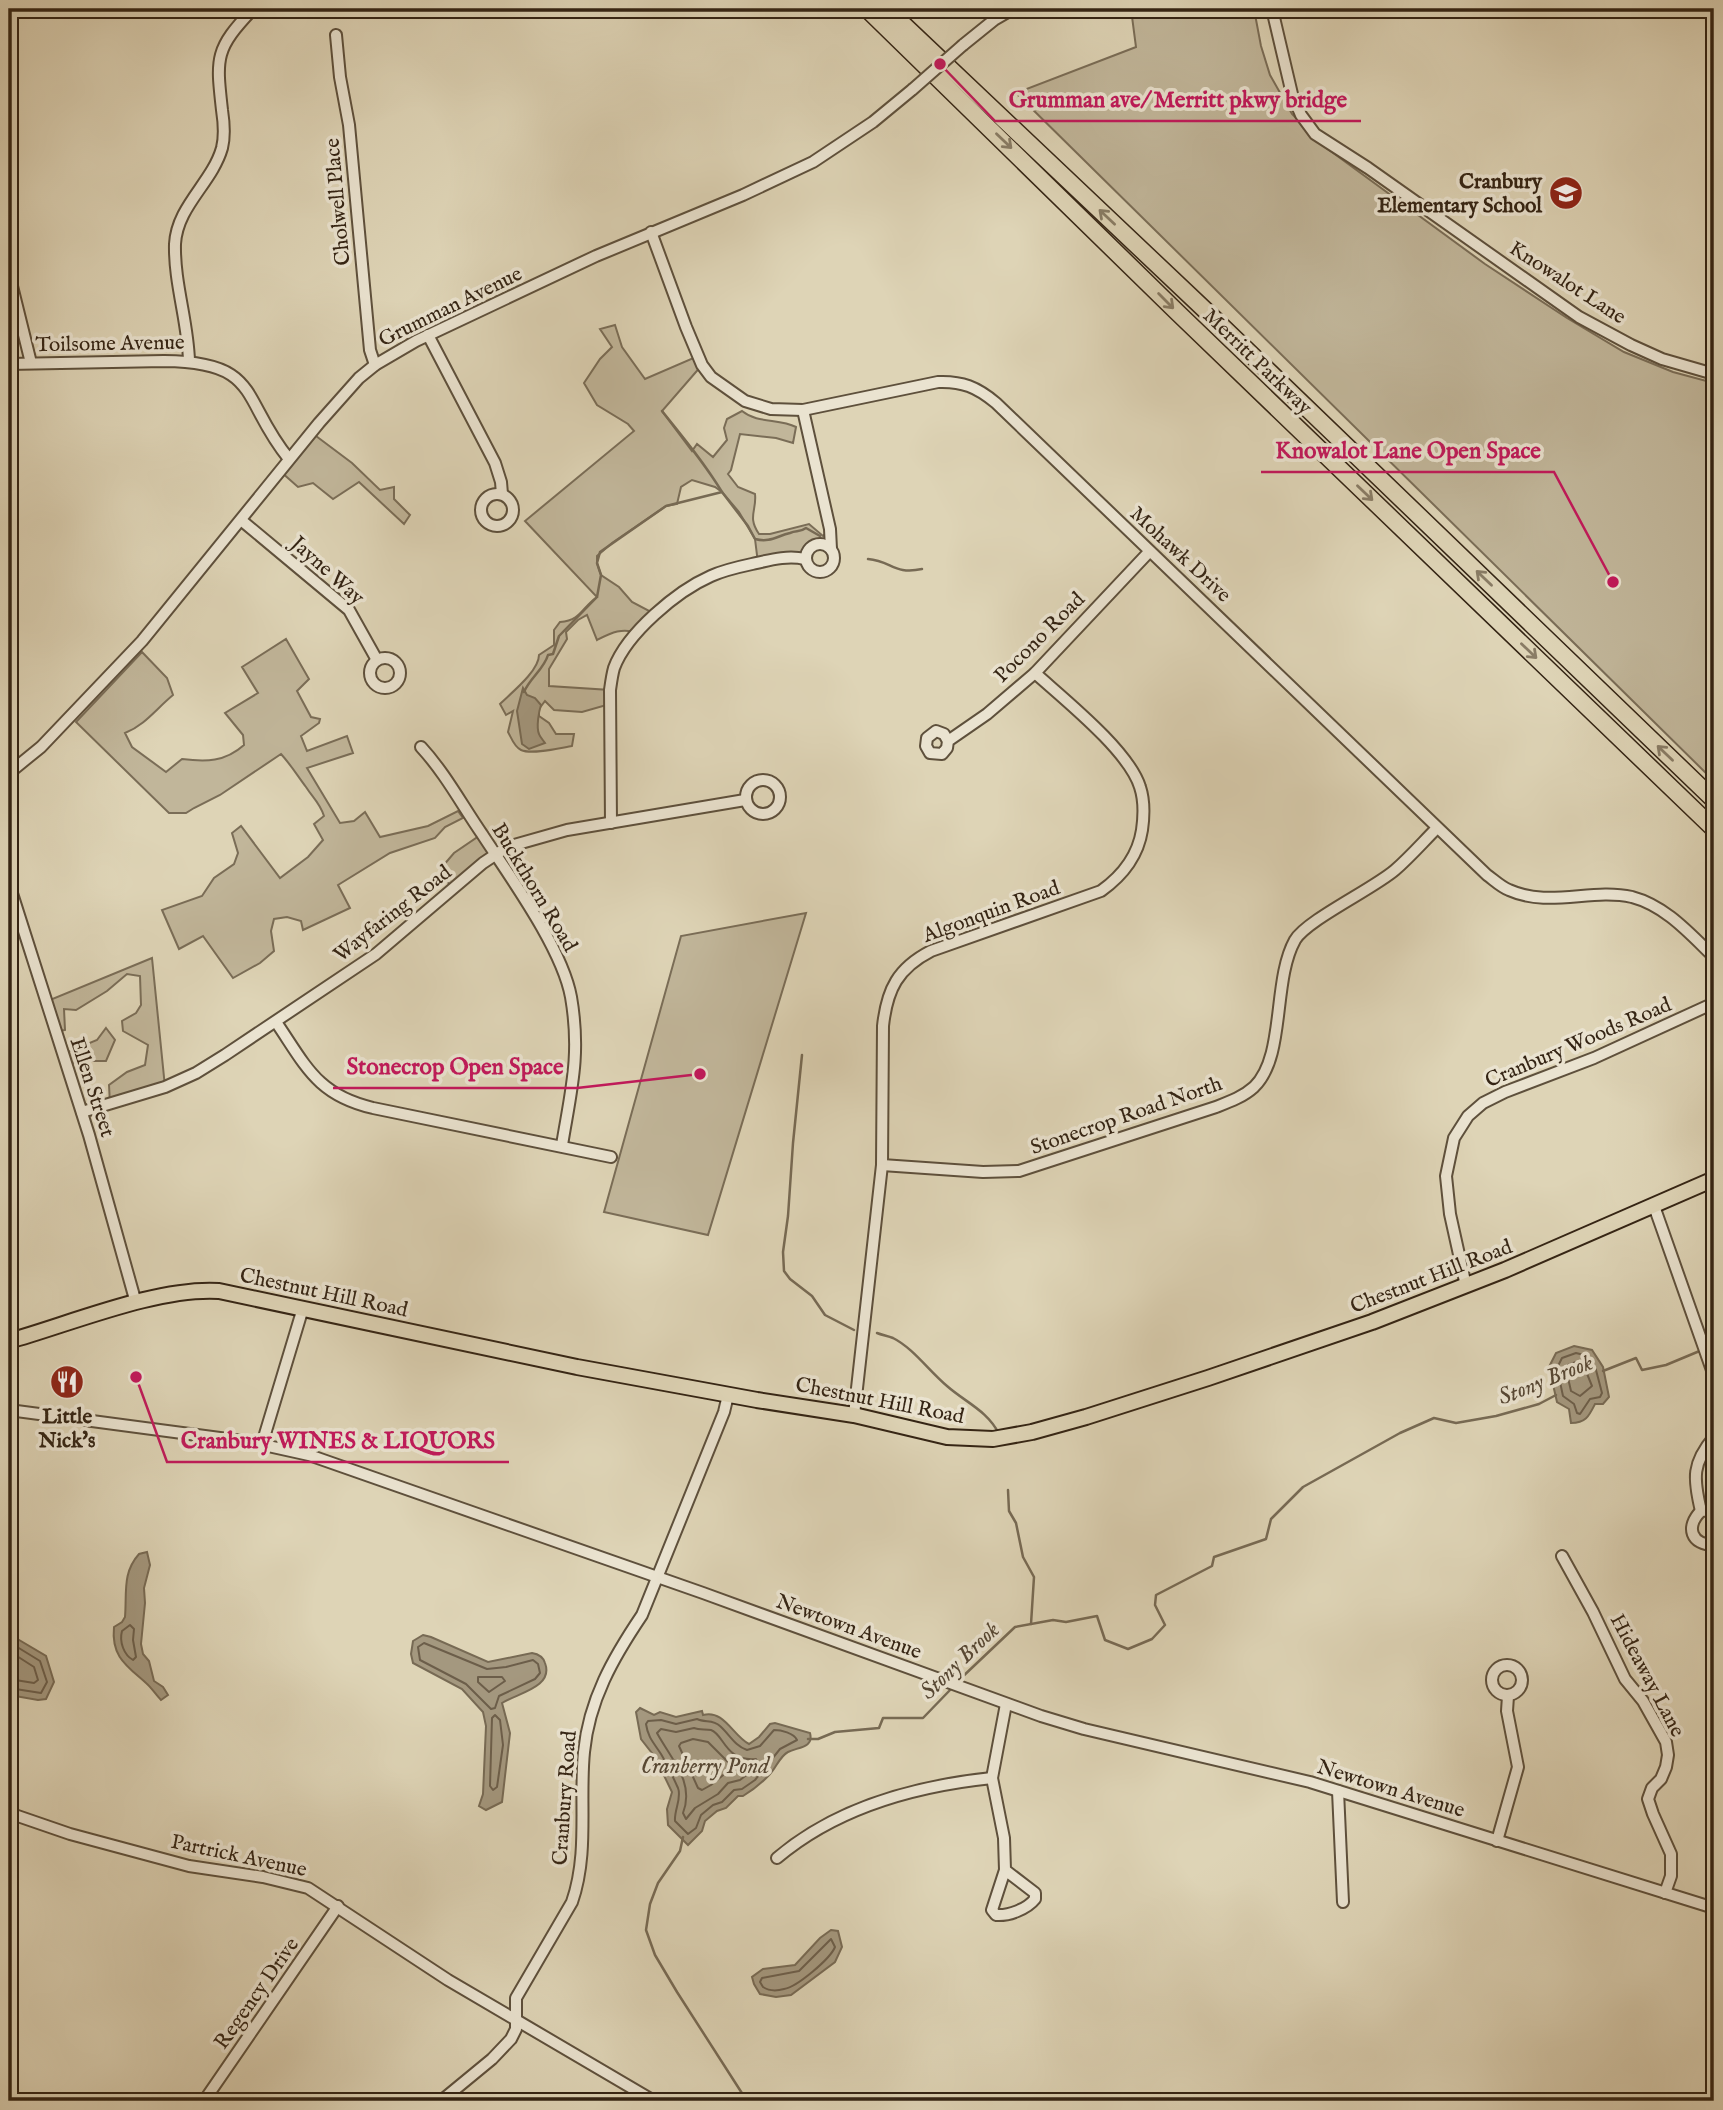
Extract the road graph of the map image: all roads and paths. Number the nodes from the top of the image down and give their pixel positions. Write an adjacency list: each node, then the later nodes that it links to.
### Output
1 (253, 9): 10 (street)
2 (866, 9): 31 (highway, Merritt Parkway, one-way to 31)
3 (887, 9): 28 (highway, Merritt Parkway, one-way to 3)
4 (1013, 9): 7 (street, Grumman Avenue, bridge)
5 (1272, 9): 14 (street, Knowalot Lane)
6 (336, 35): 13 (street, Cholwell Place)
7 (651, 232): 9 (street, Grumman Avenue); 15 (street, Mohawk Drive)
8 (9, 274): 11 (street)
9 (428, 335): 13 (street, Grumman Avenue); 17 (street)
10 (189, 361): 11 (street, Toilsome Avenue); 16 (street, Toilsome Avenue)
11 (31, 363): 12 (street, Toilsome Avenue)
12 (9, 364)
13 (375, 365): 16 (street, Grumman Avenue)
14 (1714, 374)
15 (803, 410): 19 (street); 20 (street, Mohawk Drive)
16 (289, 459): 18 (street, Grumman Avenue)
17 (502, 494)
18 (241, 520): 22 (street, Jayne Way); 26 (street, Grumman Avenue)
19 (831, 549): 21 (street); 21 (street)
20 (1149, 552): 23 (street, Pocono Road); 30 (street, Mohawk Drive)
21 (806, 559): 29 (street)
22 (377, 660)
23 (1035, 673): 24 (street, Pocono Road); 40 (street, Algonquin Road)
24 (948, 741)
25 (421, 747): 32 (street, Buckthorn Road)
26 (9, 773)
27 (745, 800): 29 (street, Wayfaring Road)
28 (1714, 800)
29 (611, 822): 32 (street, Wayfaring Road)
30 (1437, 828): 34 (street, Mohawk Drive); 40 (street, Stonecrop Road North)
31 (1714, 829)
32 (495, 854): 36 (street, Wayfaring Road); 38 (street, Buckthorn Road)
33 (9, 884): 37 (street, Ellen Street)
34 (1714, 957)
35 (1714, 1003): 43 (street, Cranbury Woods Road)
36 (276, 1022): 37 (street, Wayfaring Road); 38 (street)
37 (82, 1112): 44 (street, Ellen Street)
38 (562, 1145): 39 (street)
39 (611, 1157)
40 (882, 1165): 50 (street, Algonquin Road)
41 (1714, 1179): 42 (main road, Chestnut Hill Road)
42 (1654, 1206): 43 (main road, Chestnut Hill Road); 47 (street)
43 (1466, 1286): 50 (main road, Chestnut Hill Road)
44 (136, 1303): 45 (main road, Chestnut Hill Road); 46 (main road, Chestnut Hill Road)
45 (303, 1308): 48 (main road, Chestnut Hill Road); 52 (street)
46 (9, 1341)
47 (1714, 1376)
48 (728, 1395): 50 (main road, Chestnut Hill Road); 57 (street, Cranbury Road)
49 (9, 1410): 52 (street, Newtown Avenue)
50 (855, 1415)
51 (1714, 1437): 54 (street)
52 (262, 1444): 57 (street, Newtown Avenue)
53 (1714, 1510): 54 (street)
54 (1701, 1511): 55 (street)
55 (1714, 1545)
56 (1562, 1556): 66 (street, Hideaway Lane)
57 (657, 1578): 59 (street, Newtown Avenue); 70 (street, Cranbury Road)
58 (1508, 1696): 63 (street)
59 (1006, 1704): 60 (street); 61 (street, Newtown Avenue)
60 (992, 1778): 64 (street); 65 (street)
61 (1338, 1791): 63 (street, Newtown Avenue); 67 (street)
62 (9, 1813): 68 (street, Partrick Avenue)
63 (1497, 1841): 66 (street, Newtown Avenue)
64 (776, 1858)
65 (1006, 1870): 65 (street)
66 (1665, 1893): 69 (street, Newtown Avenue)
67 (1343, 1902)
68 (338, 1906): 70 (street, Partrick Avenue); 71 (street, Regency Drive)
69 (1714, 1909)
70 (515, 2017): 72 (street, Cranbury Road); 73 (street, Partrick Avenue)
71 (204, 2101)
72 (441, 2101)
73 (654, 2101)

